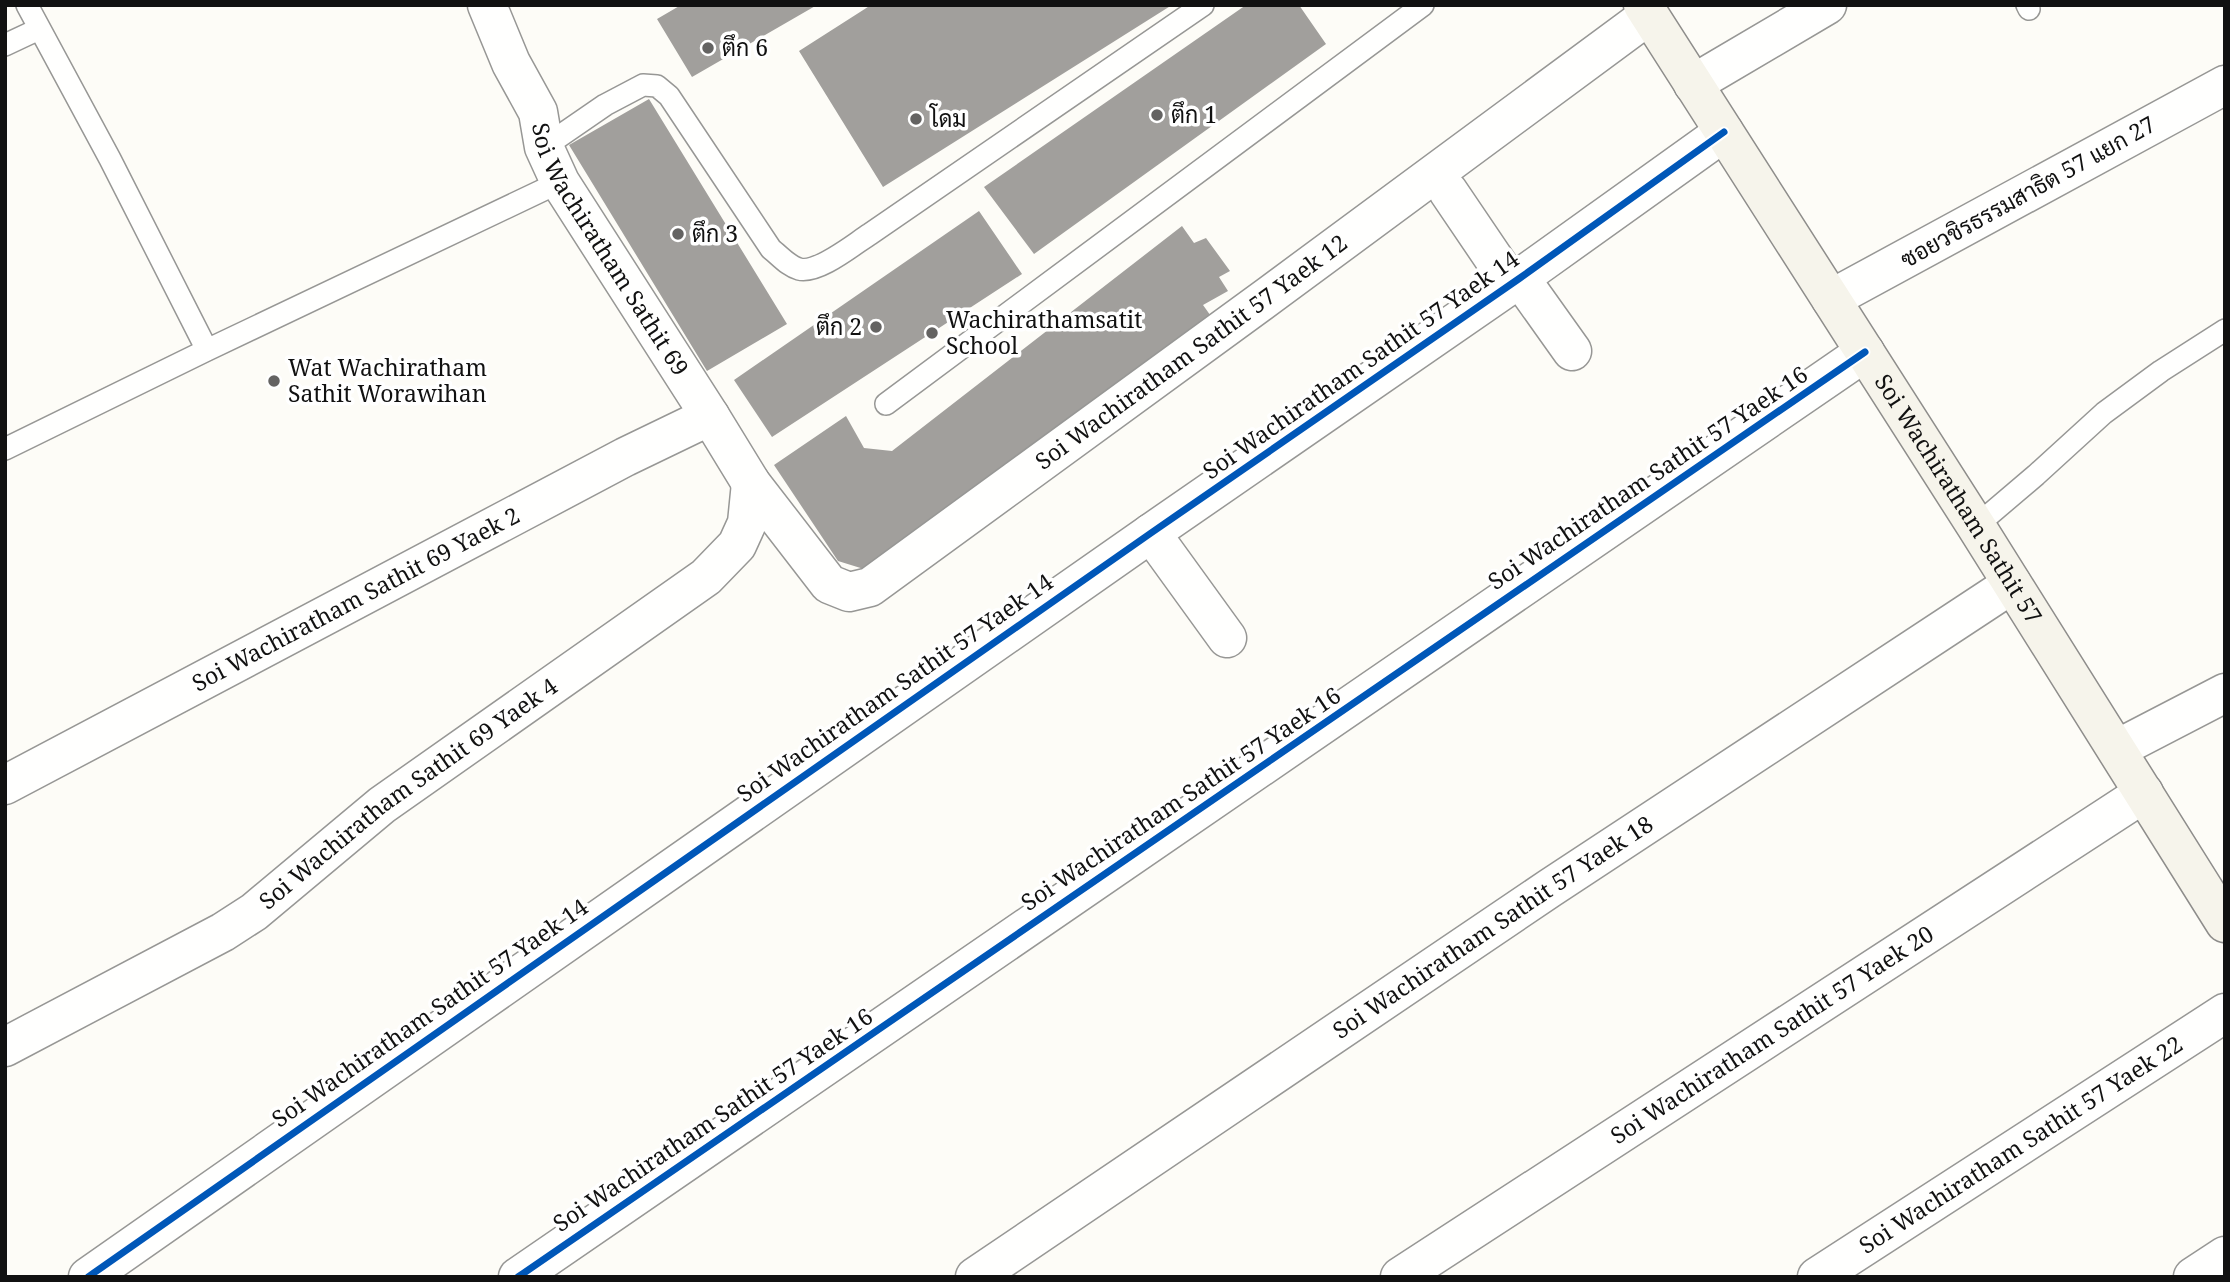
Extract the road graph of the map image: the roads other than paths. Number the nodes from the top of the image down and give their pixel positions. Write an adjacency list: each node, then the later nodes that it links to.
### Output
1 (27, 5): 7 (lane)
2 (487, 5): 12 (street, Soi Wachiratham Sathit 69)
3 (1203, 5): 12 (lane)
4 (1423, 5): 21 (lane)
5 (1826, 5): 9 (street)
6 (1646, 10): 9 (street, Soi Wachiratham Sathit 57); 24 (street, Soi Wachiratham Sathit 57 Yaek 12)
7 (39, 29): 8 (lane); 18 (lane)
8 (5, 45)
9 (1693, 84): 11 (street, Soi Wachiratham Sathit 57)
10 (2225, 85): 16 (street, ซอยวชิรธรรมสาธิต 57 แยก 27)
11 (1724, 132): 15 (street, Soi Wachiratham Sathit 57 Yaek 14); 16 (street, Soi Wachiratham Sathit 57)
12 (544, 148): 13 (street, Soi Wachiratham Sathit 69)
13 (560, 182): 18 (lane); 22 (street, Soi Wachiratham Sathit 69)
14 (1448, 191): 15 (street)
15 (1516, 281): 19 (street); 26 (street, Soi Wachiratham Sathit 57 Yaek 14)
16 (1831, 299): 20 (street, Soi Wachiratham Sathit 57)
17 (2225, 330): 25 (lane)
18 (206, 350): 23 (lane)
19 (1573, 351)
20 (1865, 352): 25 (street, Soi Wachiratham Sathit 57); 38 (street, Soi Wachiratham Sathit 57 Yaek 16)
21 (886, 404)
22 (710, 416): 24 (street, Soi Wachiratham Sathit 69); 31 (street, Soi Wachiratham Sathit 69 Yaek 2)
23 (5, 449)
24 (751, 483): 35 (street, Soi Wachiratham Sathit 69 Yaek 4)
25 (1976, 526): 27 (street, Soi Wachiratham Sathit 57)
26 (1151, 533): 28 (street); 37 (street, Soi Wachiratham Sathit 57 Yaek 14)
27 (2012, 584): 30 (street, Soi Wachiratham Sathit 57); 39 (street, Soi Wachiratham Sathit 57 Yaek 18)
28 (1227, 638)
29 (2225, 693): 30 (street)
30 (2117, 749): 32 (street, Soi Wachiratham Sathit 57)
31 (5, 785)
32 (2144, 793): 33 (street, Soi Wachiratham Sathit 57); 40 (street, Soi Wachiratham Sathit 57 Yaek 20)
33 (2225, 923)
34 (2225, 1013): 41 (street, Soi Wachiratham Sathit 57 Yaek 22)
35 (5, 1047)
36 (2225, 1256): 42 (street)
37 (88, 1277)
38 (518, 1277)
39 (975, 1277)
40 (1400, 1277)
41 (1817, 1277)
42 (2193, 1277)

